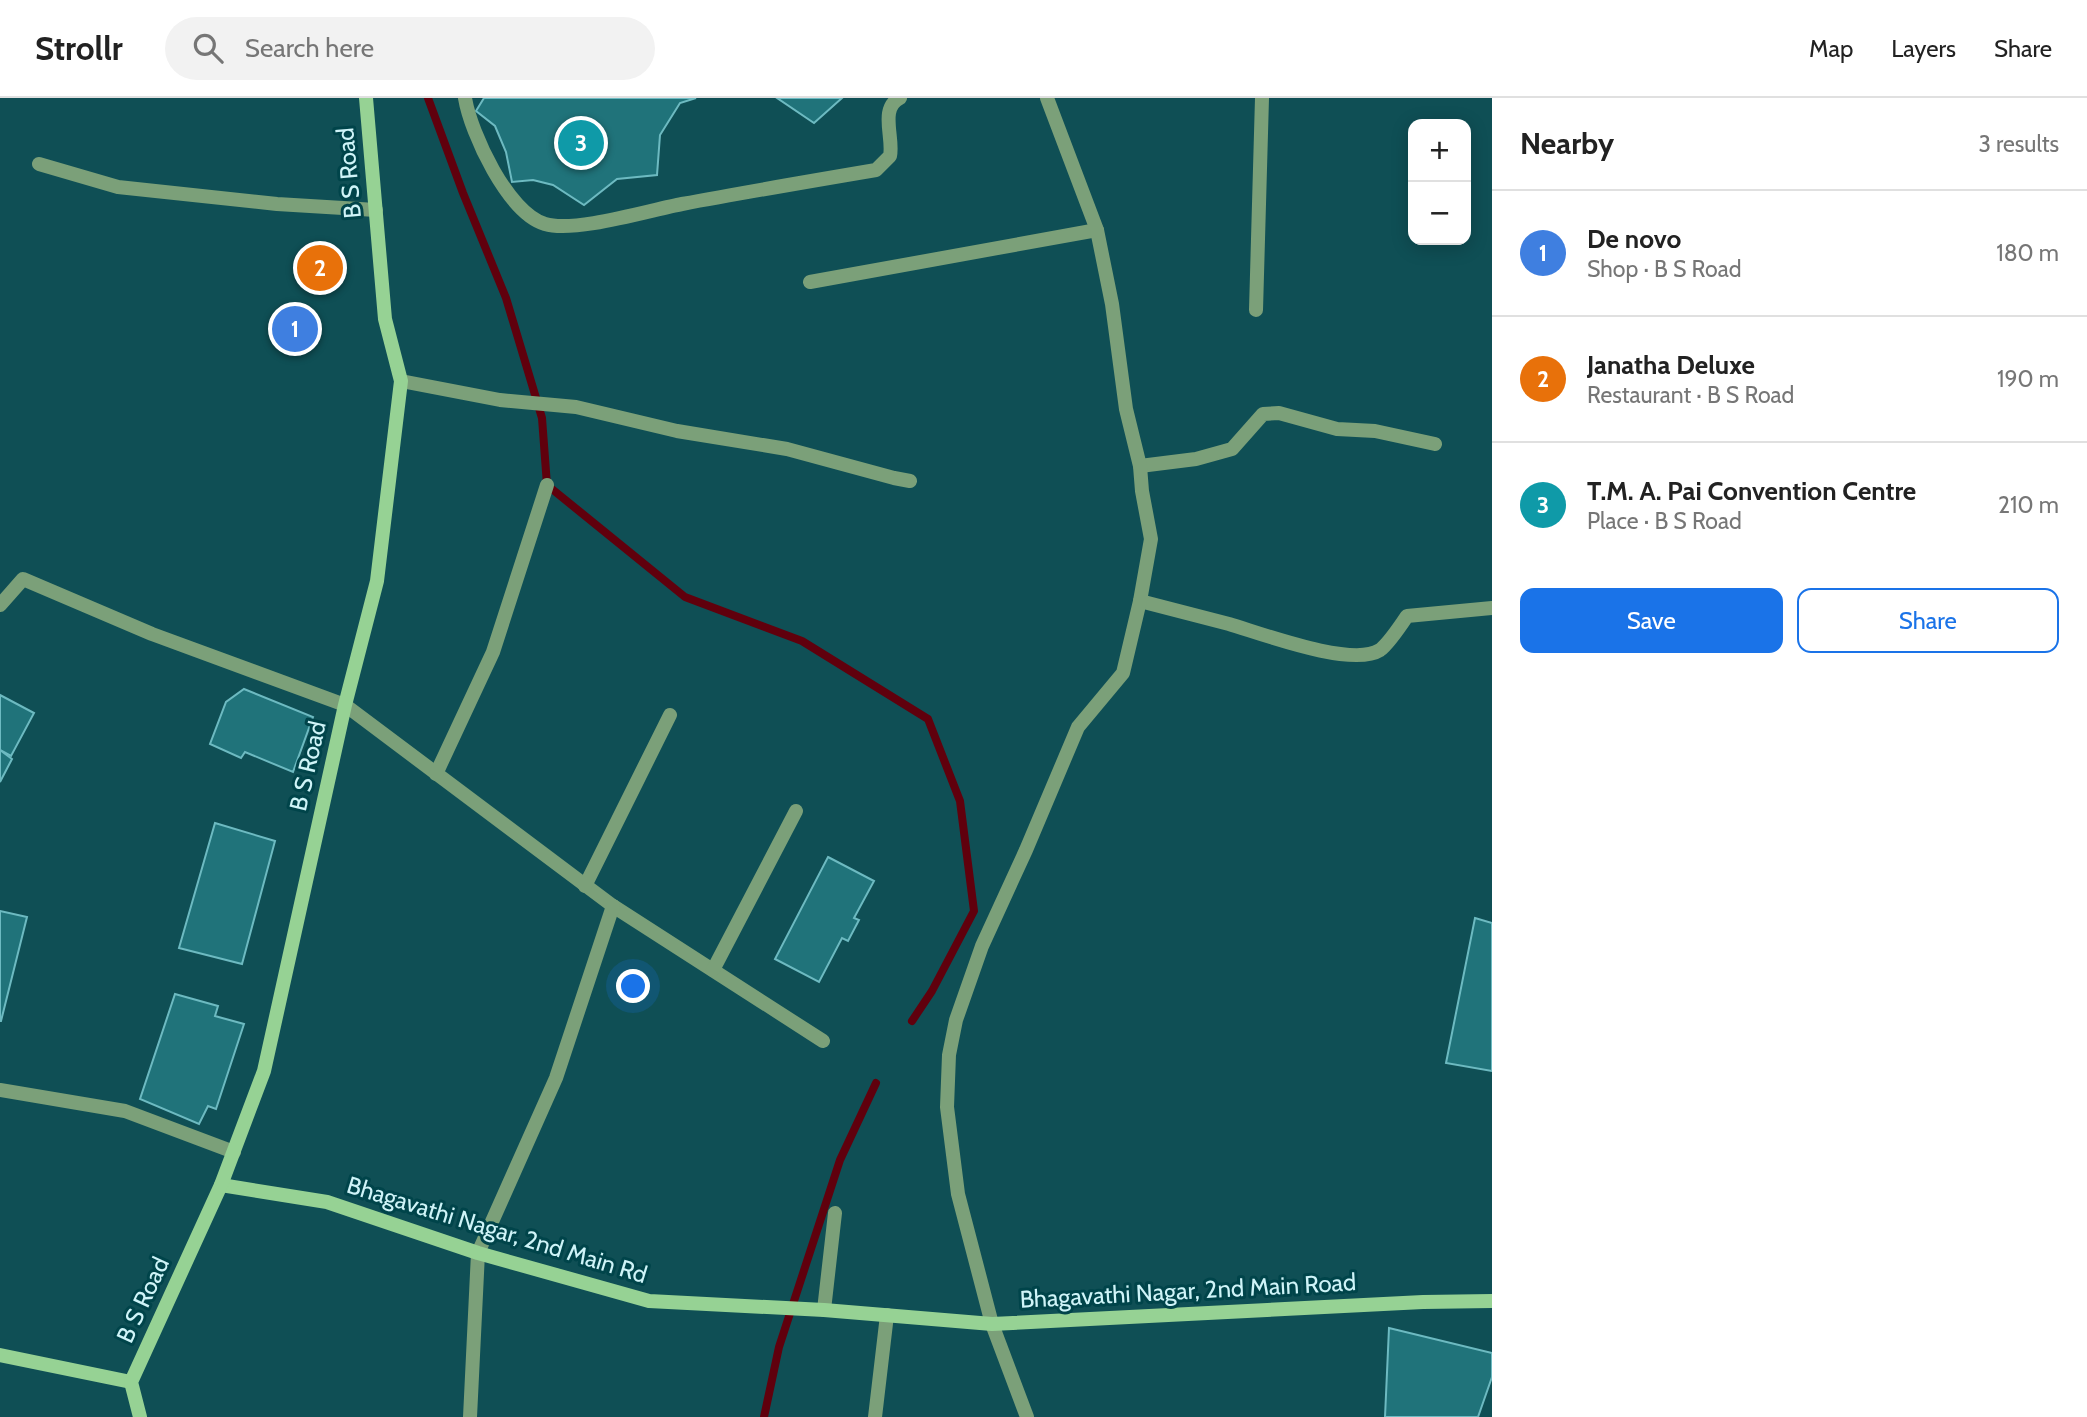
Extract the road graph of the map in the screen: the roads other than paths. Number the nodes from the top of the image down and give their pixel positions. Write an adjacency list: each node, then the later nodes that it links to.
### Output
1 (366, 98): 7 (street, B S Road)
2 (465, 98): 3 (street)
3 (900, 98)
4 (1047, 98): 8 (street)
5 (1262, 98): 10 (street)
6 (38, 164): 7 (street)
7 (376, 210): 11 (street, B S Road)
8 (1097, 230): 9 (street); 13 (street)
9 (810, 282)
10 (1256, 310)
11 (401, 381): 14 (street); 19 (street, B S Road)
12 (1436, 444): 13 (street)
13 (1140, 466): 16 (street)
14 (910, 481)
15 (547, 485): 21 (street)
16 (1140, 601): 18 (street); 35 (street)
17 (0, 605): 19 (street)
18 (1492, 608)
19 (345, 705): 21 (street); 28 (street, B S Road)
20 (670, 715): 23 (street)
21 (436, 774): 23 (street)
22 (796, 811): 25 (street)
23 (585, 886): 24 (street)
24 (613, 906): 25 (street); 31 (street)
25 (713, 971): 26 (street)
26 (824, 1041)
27 (0, 1090): 28 (street)
28 (233, 1152): 29 (street, B S Road)
29 (221, 1185): 31 (street, Bhagavathi Nagar, 2nd Main Rd); 37 (street, B S Road)
30 (835, 1213): 33 (street)
31 (478, 1253): 33 (street, Bhagavathi Nagar, 2nd Main Rd); 39 (street)
32 (1492, 1301): 35 (street, Bhagavathi Nagar, 2nd Main Road)
33 (818, 1310): 34 (street, Bhagavathi Nagar, 2nd Main Rd)
34 (887, 1315): 35 (street, Bhagavathi Nagar, 2nd Main Road); 40 (street)
35 (992, 1324): 41 (street)
36 (0, 1355): 37 (street)
37 (131, 1382): 38 (street, B S Road)
38 (139, 1417)
39 (470, 1417)
40 (875, 1417)
41 (1027, 1417)

